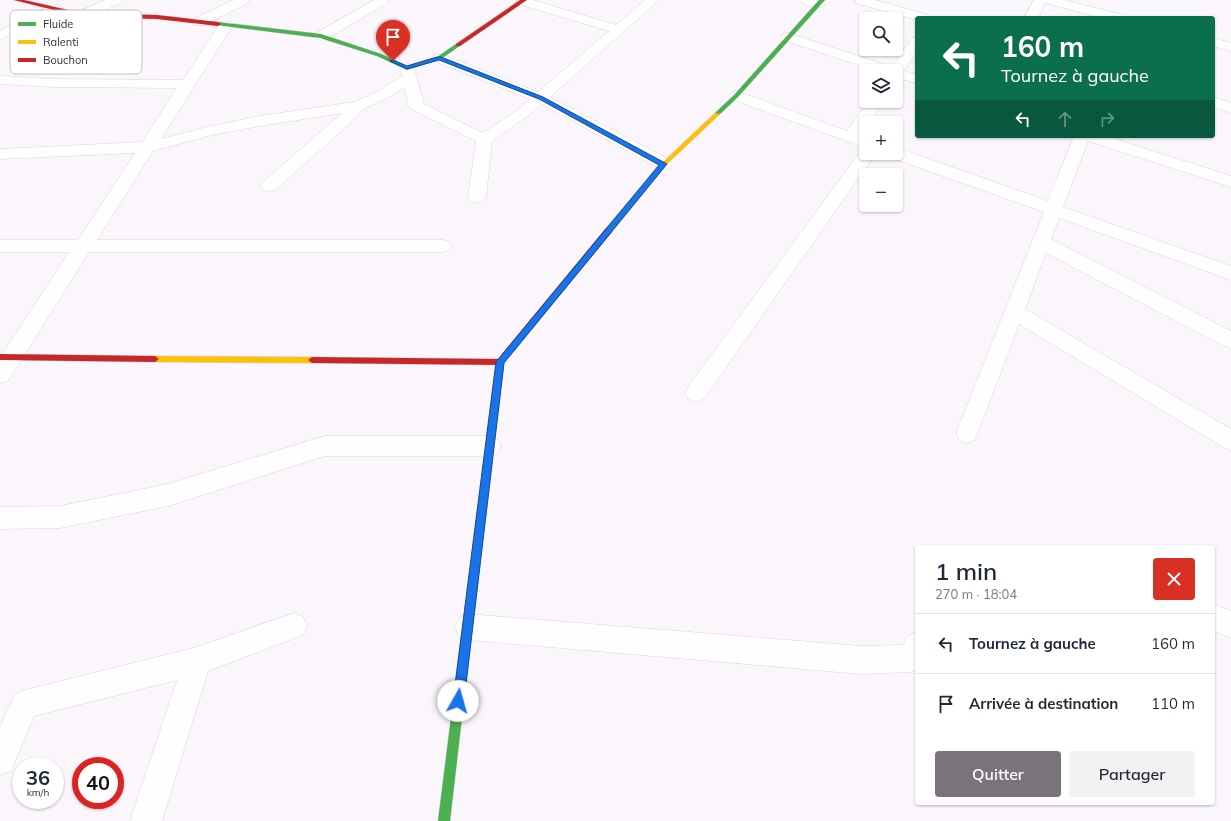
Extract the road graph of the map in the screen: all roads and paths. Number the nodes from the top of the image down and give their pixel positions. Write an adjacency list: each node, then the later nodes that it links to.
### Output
1 (17, 0): 11 (street)
2 (116, 0): 14 (street)
3 (243, 0): 19 (street)
4 (383, 0): 24 (street)
5 (524, 0): 21 (street); 29 (street)
6 (654, 0): 21 (street)
7 (861, 0): 15 (street)
8 (1040, 0): 16 (street)
9 (1049, 0): 17 (street)
10 (815, 1): 25 (street)
11 (53, 8): 12 (street); 13 (street)
12 (49, 10)
13 (61, 10)
14 (93, 10)
15 (916, 16)
16 (1032, 16)
17 (1111, 16)
18 (142, 17): 19 (street)
19 (199, 22): 20 (street)
20 (226, 25): 24 (street); 36 (street)
21 (618, 30): 39 (street)
22 (10, 31): 23 (street)
23 (0, 36)
24 (321, 36): 32 (street)
25 (788, 37): 30 (street); 38 (street)
26 (1215, 43): 28 (street)
27 (915, 45): 31 (street)
28 (1231, 47)
29 (439, 58): 32 (street); 39 (street)
30 (870, 64)
31 (902, 64)
32 (408, 73): 37 (street); 42 (street)
33 (903, 74): 34 (street)
34 (915, 78)
35 (0, 80): 36 (street)
36 (189, 84): 50 (street)
37 (382, 95): 41 (street); 42 (street)
38 (736, 96): 45 (street); 54 (street)
39 (541, 98): 48 (street); 54 (street)
40 (1215, 103): 44 (street)
41 (358, 106): 50 (street); 56 (street)
42 (416, 106): 48 (street)
43 (871, 108): 45 (street)
44 (1231, 108)
45 (851, 137): 49 (street)
46 (1081, 138): 58 (street)
47 (1096, 138): 55 (street)
48 (484, 139): 57 (street)
49 (859, 140)
50 (148, 147): 51 (street); 61 (street)
51 (0, 154)
52 (903, 156): 58 (street)
53 (863, 160): 69 (street)
54 (664, 164): 67 (street)
55 (1231, 182)
56 (270, 186)
57 (477, 197)
58 (1054, 210): 59 (street); 63 (street)
59 (1041, 242): 64 (street); 65 (street)
60 (0, 246): 61 (street)
61 (84, 246): 62 (street); 66 (street)
62 (443, 246)
63 (1231, 273)
64 (1014, 312): 70 (street); 71 (street)
65 (1231, 340)
66 (6, 357): 67 (street); 68 (street)
67 (500, 362): 72 (street)
68 (0, 375)
69 (696, 393)
70 (968, 433)
71 (1231, 440)
72 (490, 446): 73 (street); 77 (street)
73 (0, 518)
74 (1215, 618): 75 (street)
75 (1231, 625)
76 (294, 626): 79 (street)
77 (468, 627): 78 (street); 83 (street)
78 (915, 650)
79 (197, 661): 80 (street); 82 (street)
80 (6, 732): 81 (street)
81 (0, 760)
82 (146, 821)
83 (444, 821)

